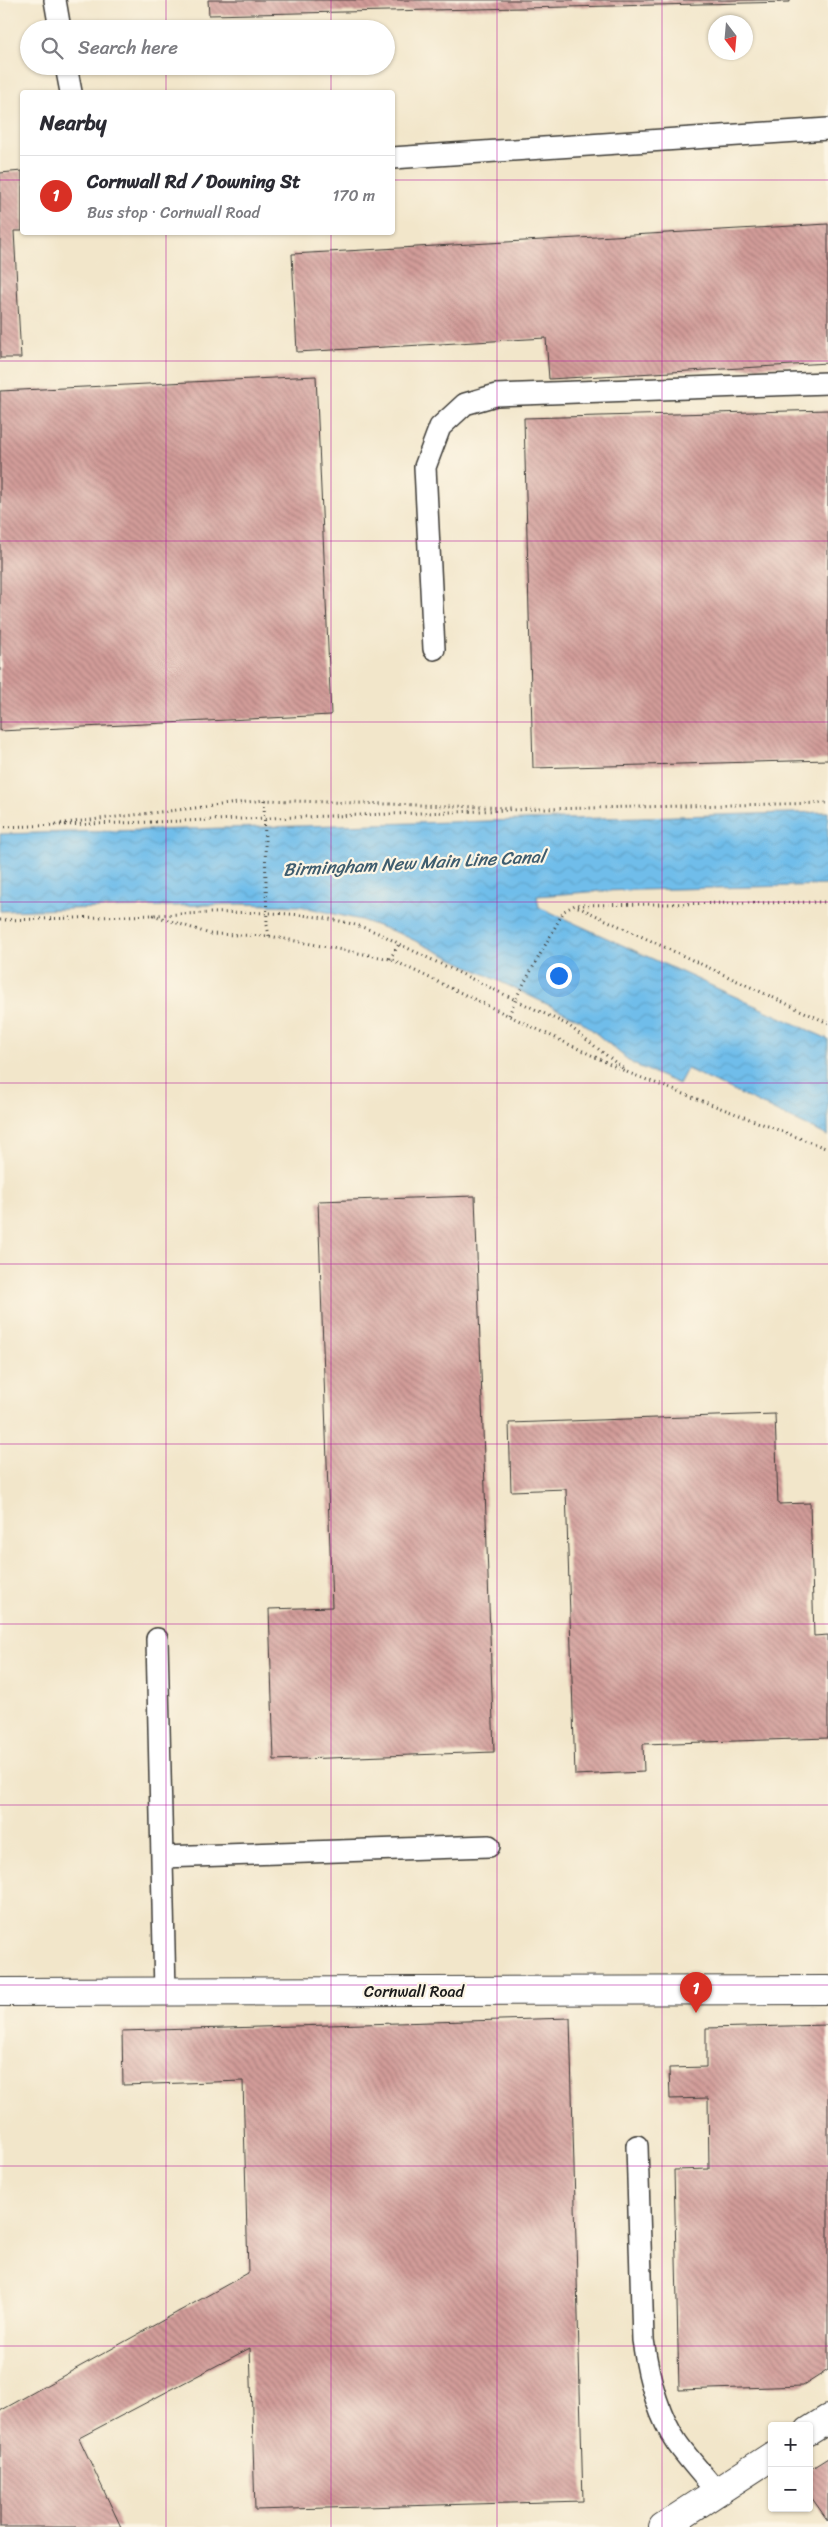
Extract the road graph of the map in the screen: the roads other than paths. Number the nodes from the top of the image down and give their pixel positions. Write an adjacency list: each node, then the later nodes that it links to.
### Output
1 (55, 0): 2 (lane)
2 (58, 20)
3 (68, 75): 4 (lane)
4 (71, 90)
5 (828, 129): 6 (lane)
6 (395, 158)
7 (828, 383): 8 (lane)
8 (434, 649)
9 (157, 1639): 11 (lane)
10 (489, 1846): 11 (lane)
11 (162, 1858): 14 (lane)
12 (828, 1990): 14 (street, Cornwall Road)
13 (0, 1992): 14 (street, Cornwall Road)
14 (165, 1992)
15 (637, 2146): 19 (lane)
16 (828, 2419): 17 (street)
17 (813, 2428)
18 (768, 2459): 19 (street)
19 (717, 2492): 20 (street)
20 (663, 2527)

